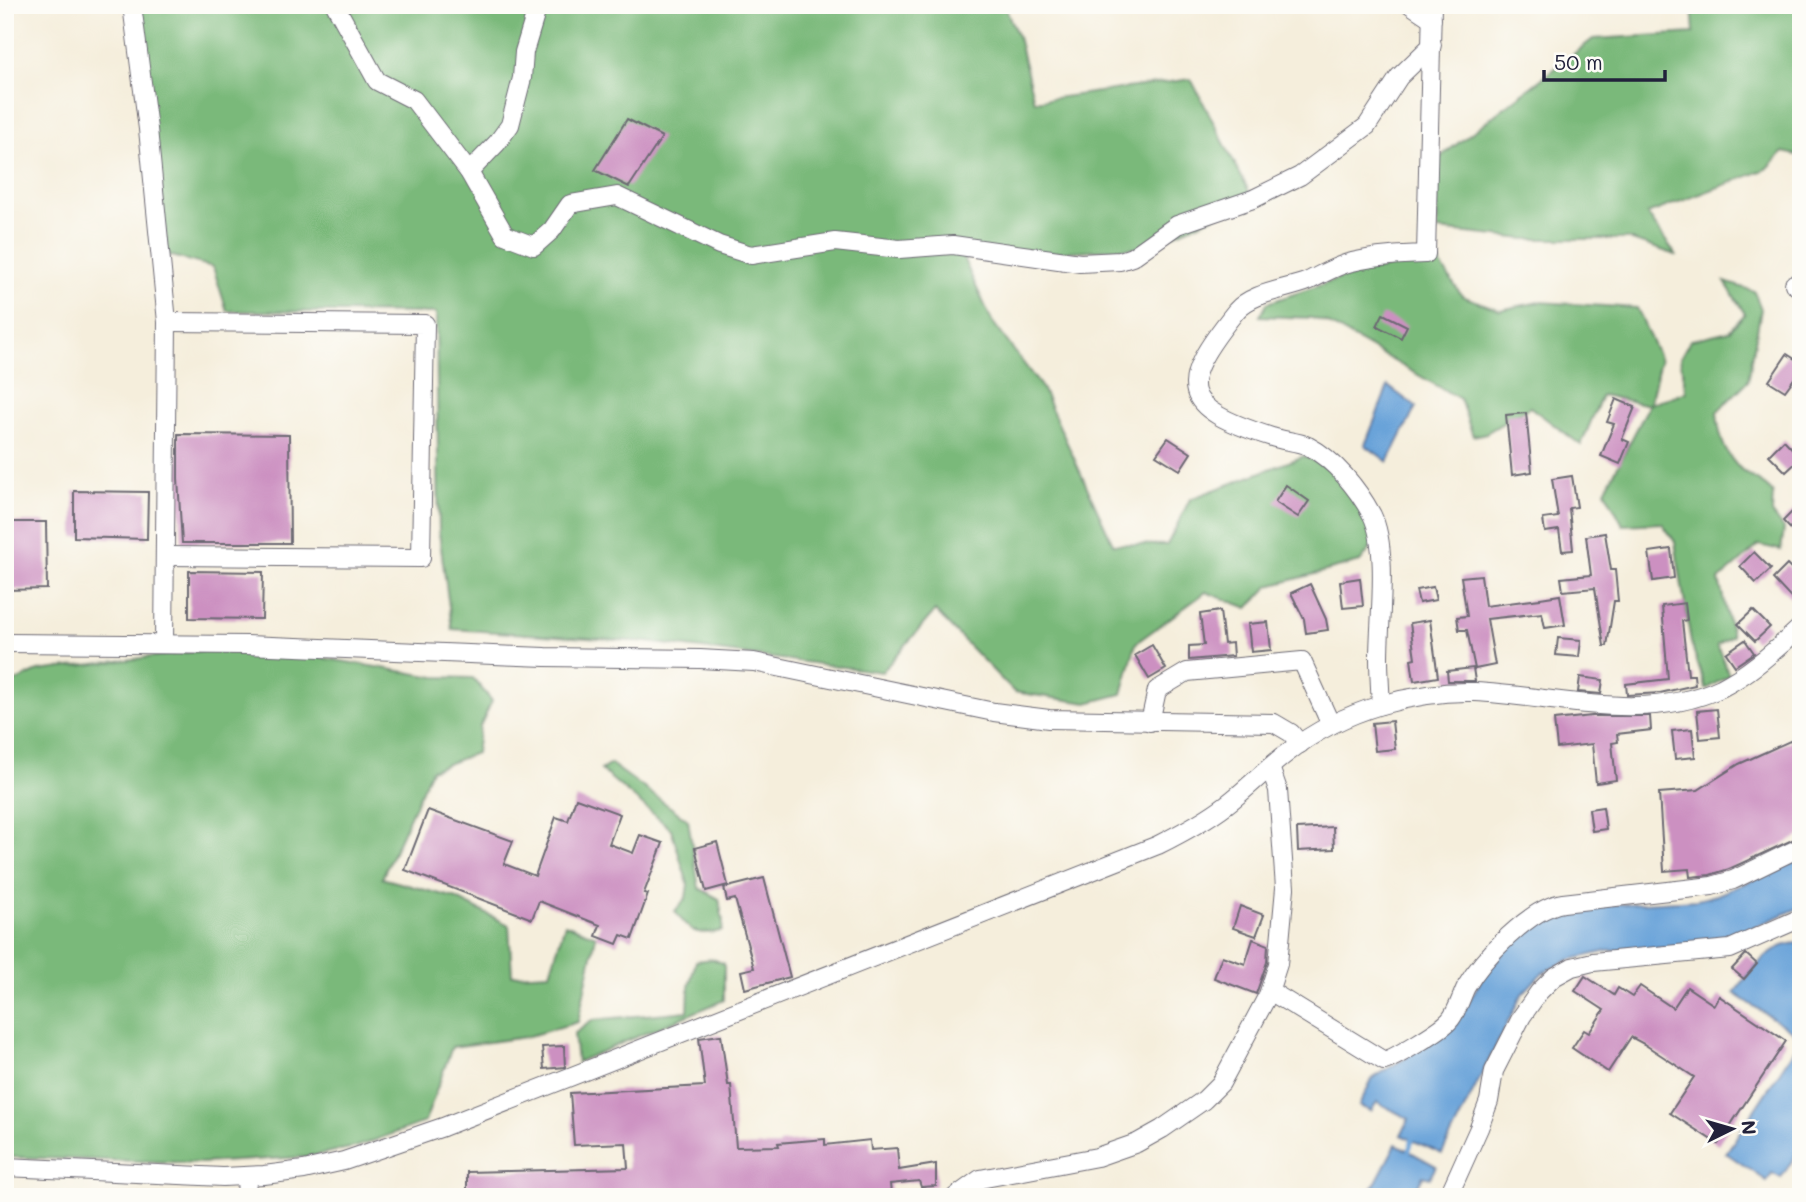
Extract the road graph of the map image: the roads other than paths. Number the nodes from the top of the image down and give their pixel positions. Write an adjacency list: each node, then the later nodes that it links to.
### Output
1 (132, 5): 8 (street)
2 (335, 5): 7 (street)
3 (543, 5): 7 (street)
4 (1411, 5): 5 (street)
5 (1432, 12): 6 (street)
6 (1432, 45): 7 (street); 13 (street)
7 (469, 172)
8 (167, 322): 9 (street); 9 (street)
9 (166, 556): 12 (street)
10 (1801, 627): 13 (street)
11 (5, 643): 12 (street)
12 (164, 644): 14 (street)
13 (1381, 705): 15 (street)
14 (1150, 722): 15 (street); 16 (street)
15 (1331, 725): 16 (street)
16 (1300, 744): 17 (street)
17 (1270, 767): 20 (street); 22 (street)
18 (1801, 847): 20 (street)
19 (1801, 918): 25 (street)
20 (1270, 991): 24 (street)
21 (5, 1167): 22 (street)
22 (247, 1177): 23 (street)
23 (246, 1197)
24 (955, 1197)
25 (1448, 1197)

